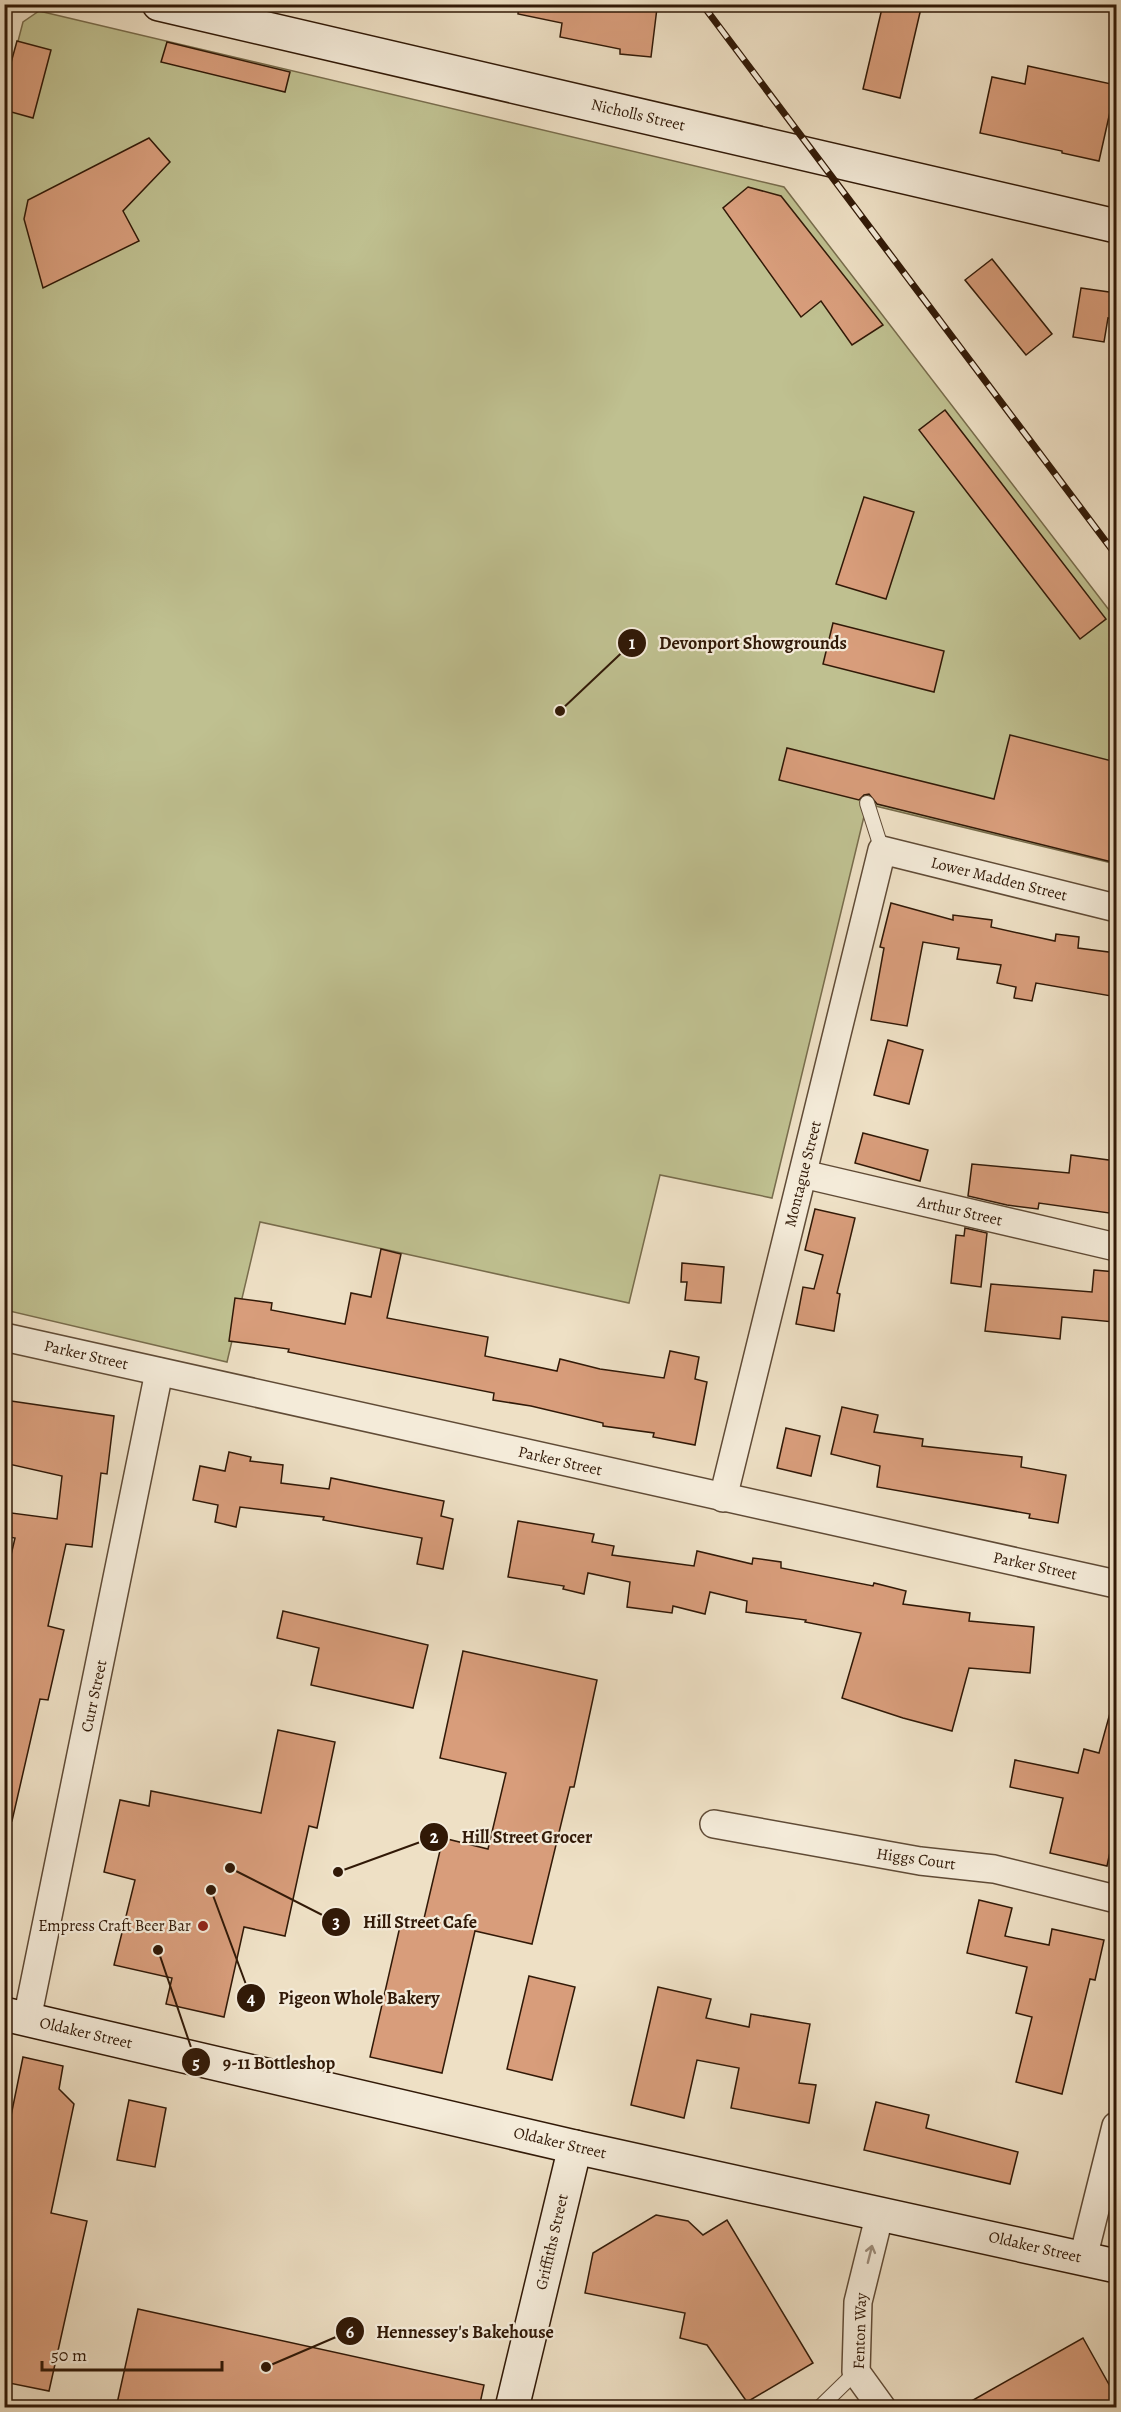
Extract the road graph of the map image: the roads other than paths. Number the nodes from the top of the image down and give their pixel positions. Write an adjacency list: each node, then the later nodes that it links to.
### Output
1 (159, 4): 2 (street, Nicholls Street)
2 (1116, 226)
3 (867, 803): 4 (lane)
4 (882, 850): 5 (street, Lower Madden Street); 6 (street, Montague Street)
5 (1116, 908)
6 (803, 1174): 7 (street, Arthur Street); 10 (street, Montague Street)
7 (1116, 1247)
8 (4, 1337): 9 (street, Parker Street)
9 (159, 1372): 10 (street, Parker Street); 14 (street, Curr Street)
10 (723, 1498): 11 (street, Parker Street)
11 (1116, 1584)
12 (714, 1824): 13 (street, Higgs Court)
13 (1116, 1899)
14 (16, 2017): 16 (street, Oldaker Street)
15 (1116, 2126): 18 (street)
16 (575, 2147): 17 (street, Oldaker Street); 21 (street, Griffiths Street)
17 (880, 2213): 18 (street, Oldaker Street); 20 (street, Fenton Way, one-way to 17)
18 (1083, 2258): 19 (street, Oldaker Street)
19 (1116, 2266)
20 (856, 2372): 22 (lane); 23 (street, Fenton Way)
21 (512, 2408)
22 (819, 2408)
23 (882, 2408)

